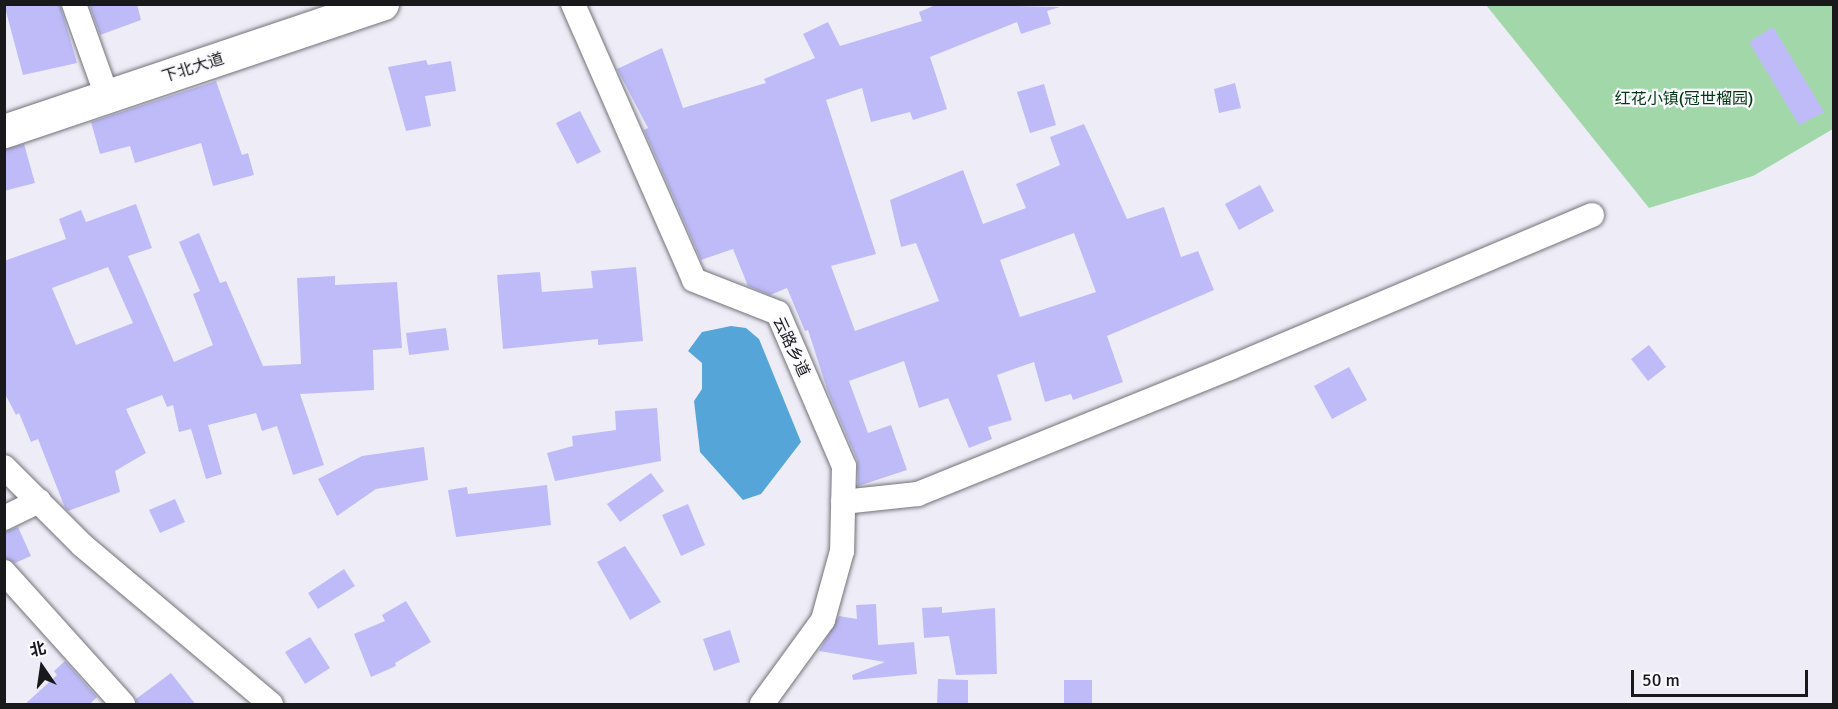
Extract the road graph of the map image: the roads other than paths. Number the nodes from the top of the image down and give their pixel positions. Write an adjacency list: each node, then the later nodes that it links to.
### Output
1 (74, 4): 4 (street)
2 (382, 4): 4 (street, 下北大道)
3 (573, 4): 9 (street, 云路乡道)
4 (107, 96): 5 (street, 下北大道)
5 (4, 130)
6 (1592, 215): 9 (street)
7 (4, 467): 8 (street)
8 (39, 501): 10 (street); 13 (street)
9 (843, 502): 14 (street, 云路乡道)
10 (4, 518)
11 (4, 572): 12 (street)
12 (123, 705)
13 (271, 705)
14 (762, 705)

